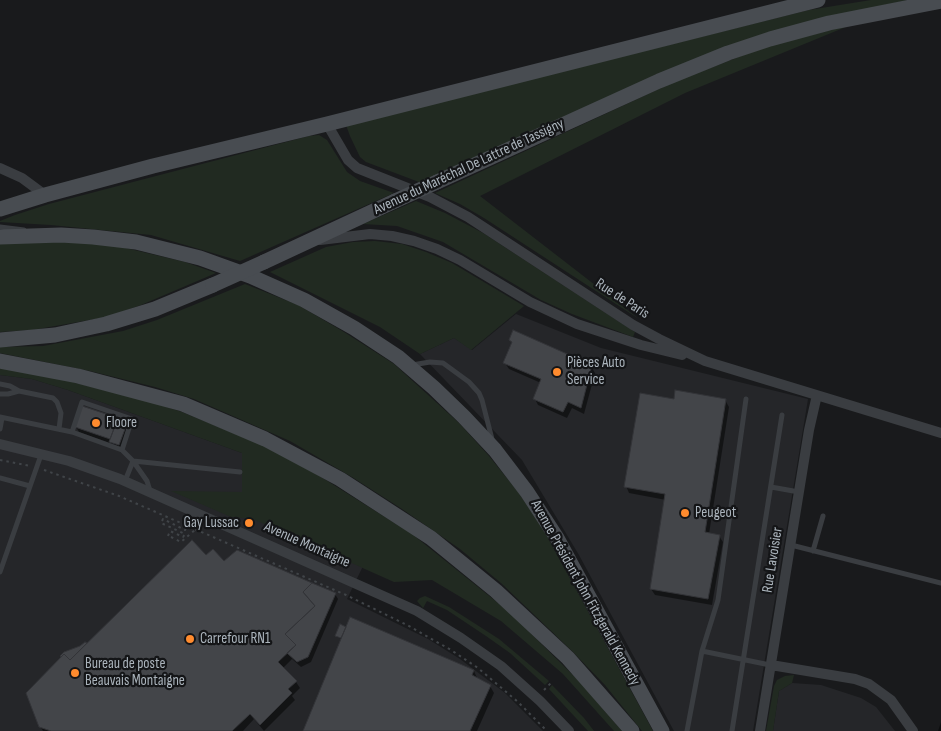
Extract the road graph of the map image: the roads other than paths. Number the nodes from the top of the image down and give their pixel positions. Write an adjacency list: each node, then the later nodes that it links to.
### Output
1 (818, 0): 3 (main road)
2 (941, 1): 10 (main road, Avenue du Maréchal De Lattre de Tassigny, bridge)
3 (327, 124): 5 (main road); 13 (street, Rue de Paris)
4 (0, 168): 5 (street)
5 (45, 195): 6 (main road)
6 (4, 208)
7 (0, 227): 8 (lane)
8 (61, 235): 9 (main road, Avenue Président John Fitzgerald Kennedy); 14 (main road, Avenue Président John Fitzgerald Kennedy)
9 (0, 237)
10 (303, 243): 11 (main road, Avenue du Maréchal De Lattre de Tassigny, bridge); 13 (street)
11 (0, 340)
12 (0, 361): 47 (main road)
13 (705, 361): 18 (street, Rue de Paris)
14 (408, 366): 30 (main road, Avenue Président John Fitzgerald Kennedy); 30 (lane)
15 (0, 384): 16 (lane)
16 (19, 391): 17 (lane); 23 (lane)
17 (0, 394)
18 (817, 395): 25 (street, Rue de Paris); 37 (street, Rue Lavoisier)
19 (746, 399): 43 (lane)
20 (782, 415): 35 (lane)
21 (1, 418): 22 (lane); 23 (lane)
22 (0, 429)
23 (58, 429): 24 (lane)
24 (72, 432): 27 (lane); 27 (lane)
25 (941, 433)
26 (0, 444): 28 (street, Avenue Montaigne)
27 (122, 450): 29 (lane)
28 (42, 454): 33 (street, Avenue Montaigne); 34 (lane)
29 (133, 461): 31 (lane); 33 (lane); 36 (lane)
30 (506, 463): 48 (main road, Avenue Président John Fitzgerald Kennedy)
31 (240, 472)
32 (0, 478): 34 (lane)
33 (125, 481): 36 (street, Avenue Montaigne)
34 (30, 486): 41 (lane)
35 (771, 487): 37 (lane); 44 (lane)
36 (150, 492): 46 (street, Avenue Montaigne)
37 (799, 492): 39 (street, Rue Lavoisier)
38 (824, 516): 40 (lane)
39 (790, 545): 40 (lane); 45 (street, Rue Lavoisier)
40 (813, 551): 42 (lane)
41 (0, 572)
42 (941, 583)
43 (702, 651): 44 (lane); 49 (lane)
44 (743, 659): 45 (lane); 50 (lane)
45 (771, 665): 51 (street, Rue Lavoisier); 52 (street)
46 (569, 731)
47 (632, 731)
48 (662, 731)
49 (686, 731)
50 (732, 731)
51 (760, 731)
52 (914, 731)

